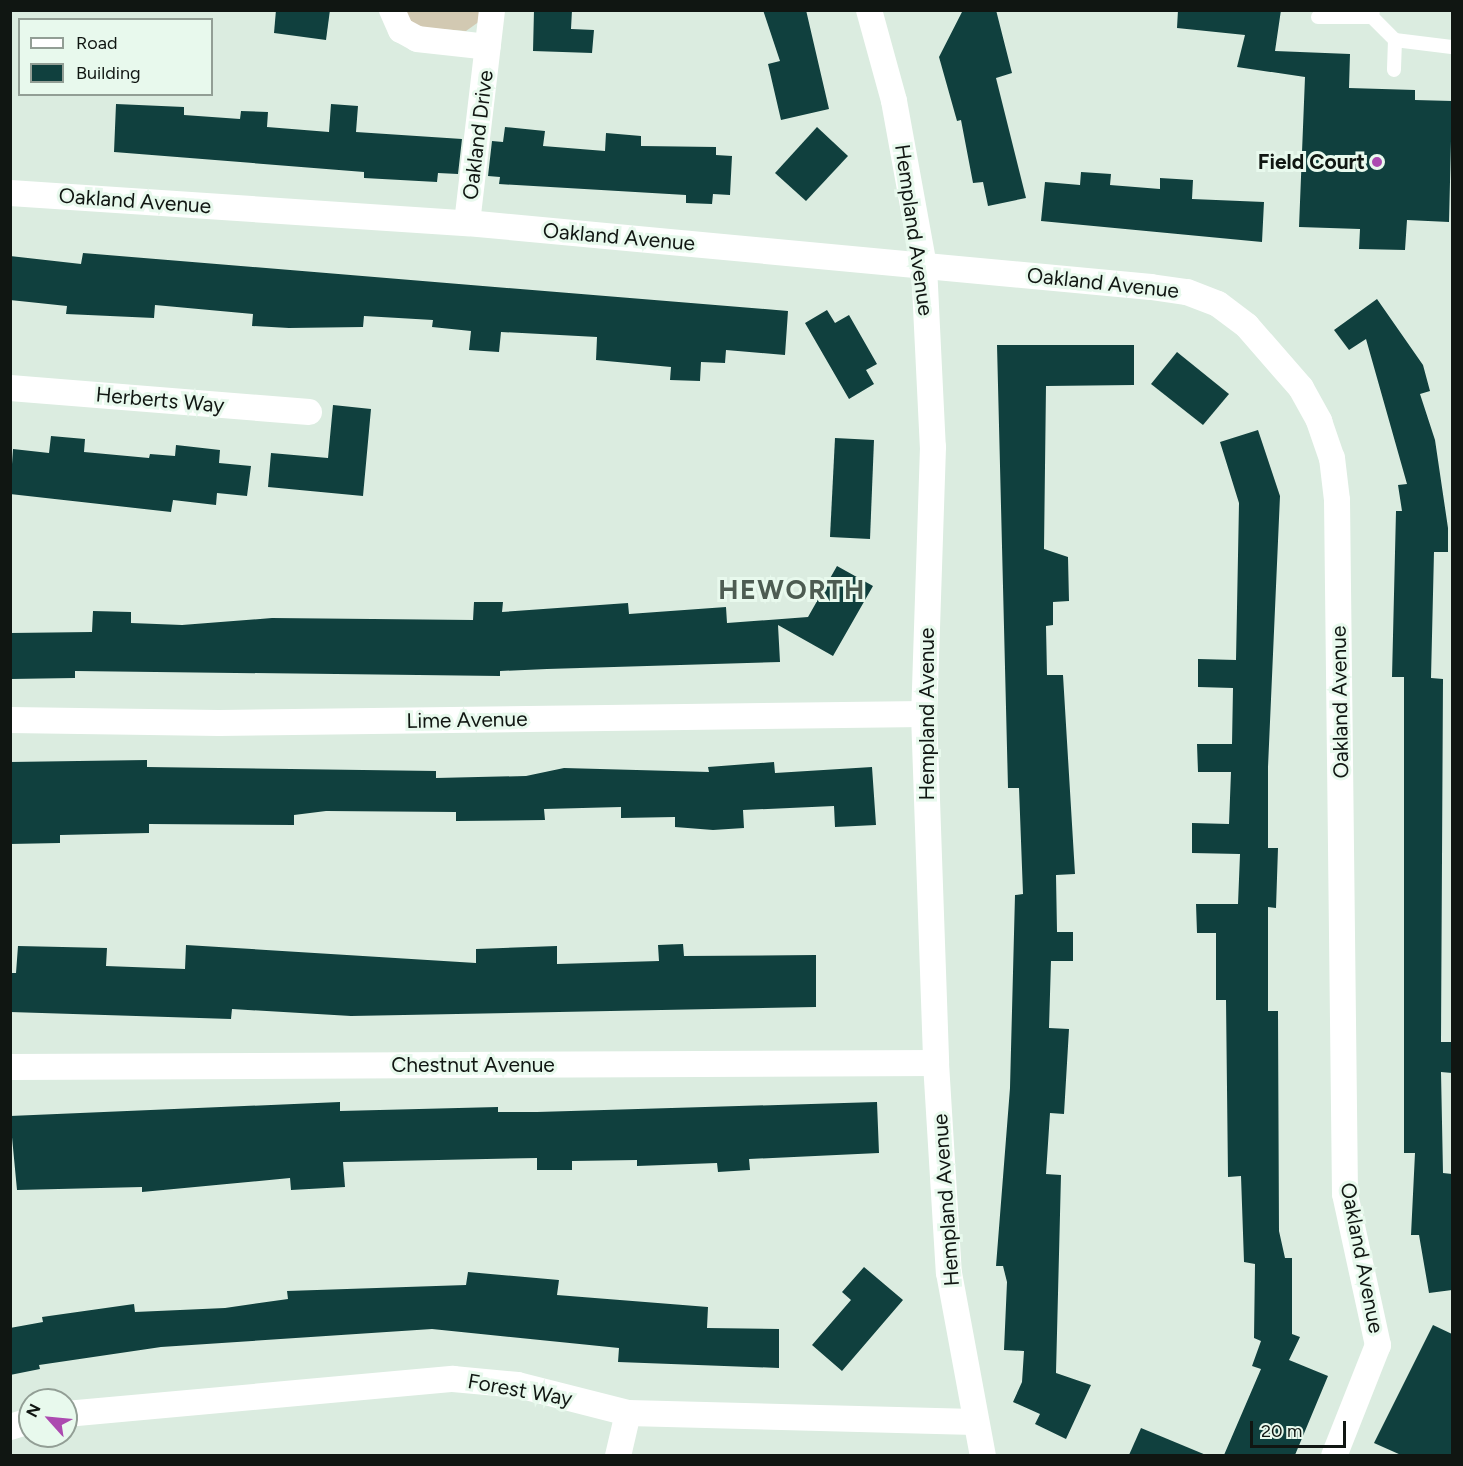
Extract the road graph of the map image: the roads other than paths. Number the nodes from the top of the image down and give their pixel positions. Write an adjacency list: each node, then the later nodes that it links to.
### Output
1 (392, 10): 8 (street, Oakland Drive)
2 (492, 10): 8 (street, Oakland Drive)
3 (869, 10): 12 (street, Hempland Avenue)
4 (1372, 14): 5 (lane); 6 (lane)
5 (1318, 17)
6 (1395, 40): 7 (lane); 9 (lane)
7 (1452, 46)
8 (488, 47): 11 (street, Oakland Drive)
9 (1394, 70)
10 (10, 193): 11 (street, Oakland Avenue)
11 (467, 223): 12 (street, Oakland Avenue)
12 (924, 266): 15 (street, Hempland Avenue); 24 (street, Oakland Avenue)
13 (10, 388): 14 (street, Herberts Way)
14 (309, 412)
15 (924, 714): 16 (street, Lime Avenue); 17 (street, Hempland Avenue)
16 (10, 720)
17 (936, 1063): 18 (street, Chestnut Avenue); 21 (street, Hempland Avenue)
18 (10, 1067)
19 (78, 1413): 20 (street, Forest Way)
20 (628, 1413): 21 (street, Forest Way); 22 (street)
21 (975, 1422): 23 (street, Hempland Avenue)
22 (618, 1455)
23 (983, 1455)
24 (1334, 1455)

